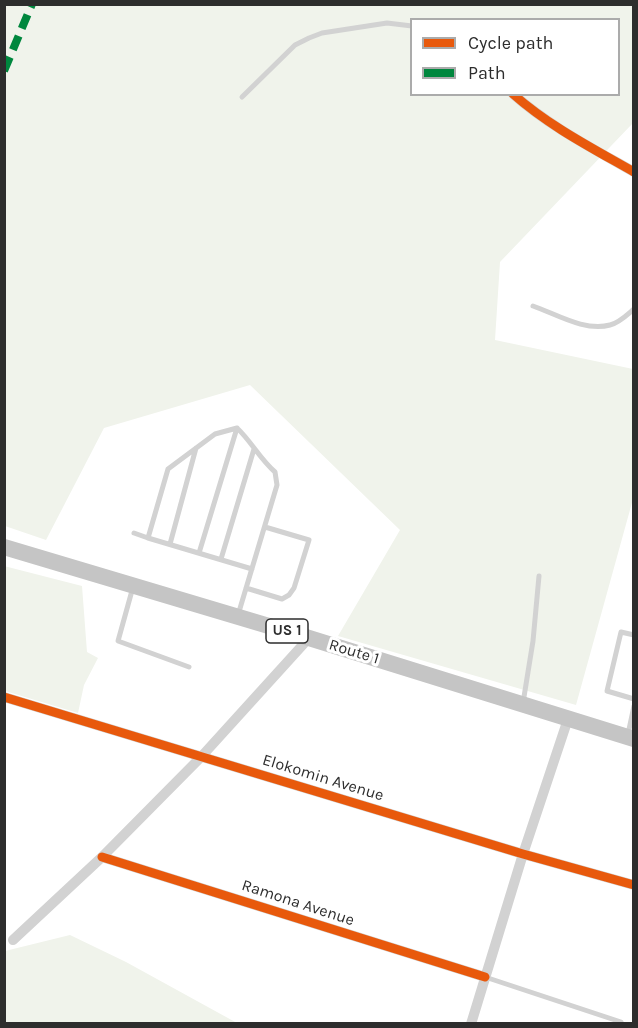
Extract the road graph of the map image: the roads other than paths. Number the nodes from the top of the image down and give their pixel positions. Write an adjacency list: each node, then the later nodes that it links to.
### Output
1 (410, 26): 3 (lane)
2 (516, 96): 4 (street)
3 (242, 97)
4 (633, 172)
5 (533, 306): 6 (lane)
6 (633, 309)
7 (237, 428): 8 (lane); 9 (lane); 15 (lane)
8 (196, 448): 12 (lane); 13 (lane)
9 (254, 449): 10 (lane); 16 (lane)
10 (265, 527): 17 (lane); 20 (lane)
11 (134, 533): 12 (lane)
12 (148, 538): 13 (lane)
13 (170, 544): 15 (lane)
14 (4, 547): 19 (main road, Route 1 / US 1)
15 (199, 553): 16 (lane)
16 (221, 559): 17 (lane)
17 (252, 569): 20 (lane)
18 (539, 576): 27 (lane)
19 (133, 585): 21 (main road, Route 1 / US 1); 24 (lane)
20 (246, 588): 21 (lane)
21 (238, 616): 23 (main road, Route 1 / US 1)
22 (633, 635): 26 (lane)
23 (309, 638): 27 (main road, Route 1 / US 1); 31 (street)
24 (189, 667)
25 (4, 697): 31 (street, Elokomin Avenue)
26 (633, 699)
27 (523, 704): 29 (main road, Route 1 / US 1)
28 (633, 706): 30 (lane)
29 (568, 719): 30 (main road, Route 1 / US 1); 32 (street)
30 (630, 738)
31 (201, 757): 32 (street, Elokomin Avenue); 33 (street)
32 (523, 854): 34 (street, Elokomin Avenue); 36 (street)
33 (102, 856): 35 (street); 36 (street, Ramona Avenue)
34 (633, 885)
35 (13, 940)
36 (485, 977): 37 (lane); 38 (street)
37 (621, 1022)
38 (471, 1023)

